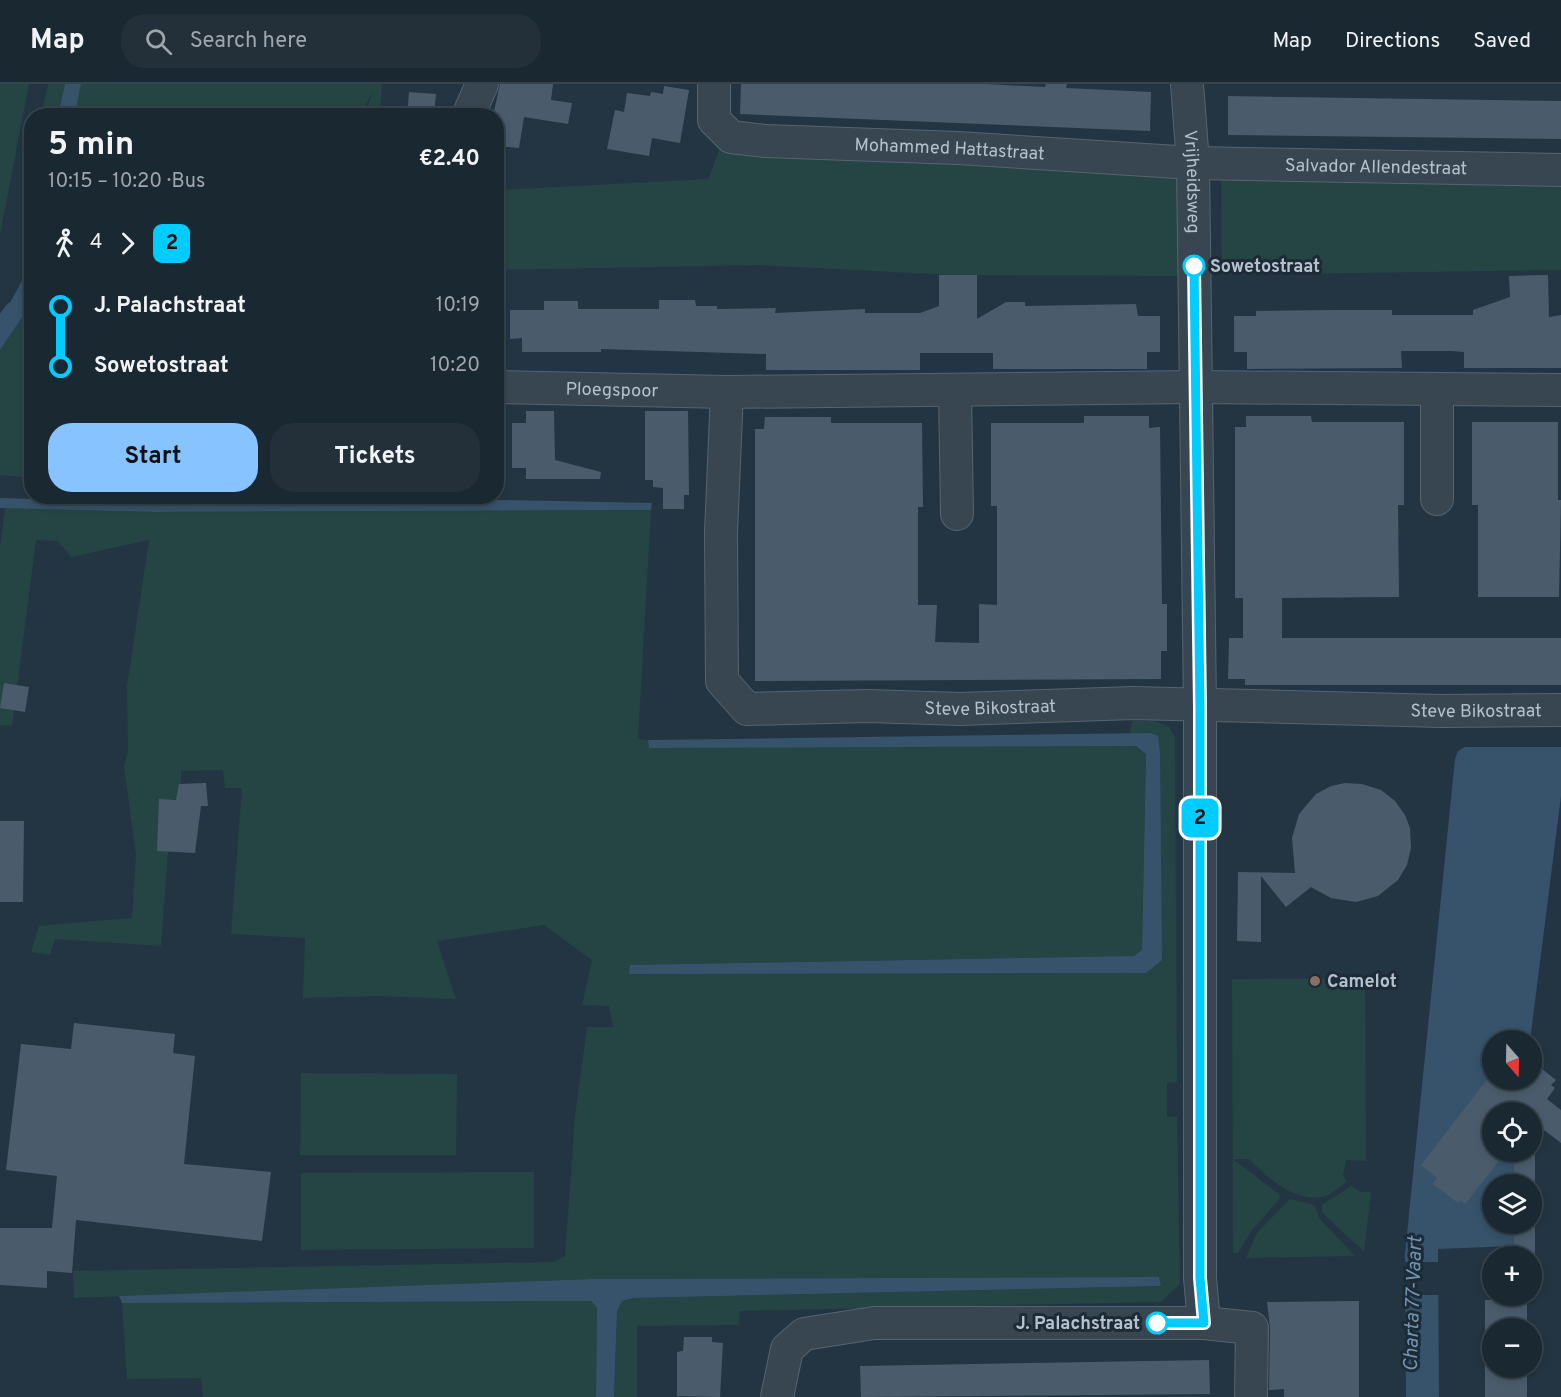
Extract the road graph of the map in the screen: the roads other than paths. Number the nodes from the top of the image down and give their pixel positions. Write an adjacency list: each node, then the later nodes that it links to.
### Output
1 (482, 84): 4 (street)
2 (714, 84): 5 (street, Mohammed Hattastraat)
3 (1187, 84): 5 (street, Vrijheidsweg)
4 (472, 108)
5 (1193, 163): 6 (street, Salvador Allendestraat); 8 (street, Vrijheidsweg)
6 (1561, 170)
7 (504, 387): 12 (street, Ploegspoor)
8 (1195, 387): 9 (street); 11 (street); 15 (street, Vrijheidsweg)
9 (1437, 390): 10 (street); 13 (street)
10 (1561, 390)
11 (955, 391): 12 (street); 14 (street)
12 (727, 392): 15 (street, Steve Bikostraat)
13 (1437, 499)
14 (957, 514)
15 (1200, 707): 16 (street, Steve Bikostraat); 17 (street, Vrijheidsweg)
16 (1561, 710)
17 (1204, 1323): 18 (street); 19 (street)
18 (777, 1397)
19 (1251, 1397)

